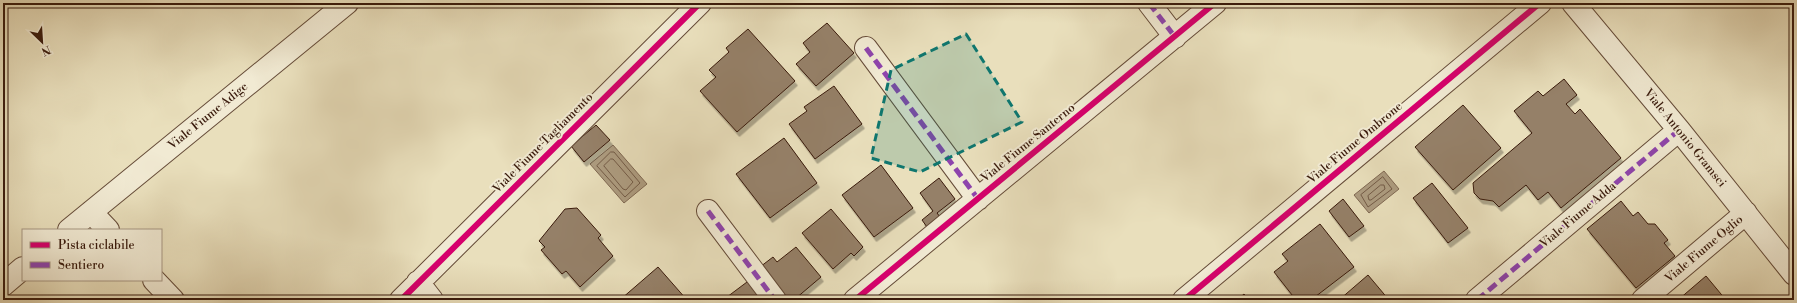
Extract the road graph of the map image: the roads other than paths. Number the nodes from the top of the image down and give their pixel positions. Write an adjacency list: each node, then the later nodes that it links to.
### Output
1 (347, 3): 12 (street, Viale Fiume Adige)
2 (700, 3): 19 (street, Viale Fiume Tagliamento)
3 (1149, 3): 7 (street)
4 (1214, 3): 7 (street, Viale Fiume Santerno)
5 (1540, 3): 26 (street, Viale Fiume Ombrone)
6 (1573, 3): 9 (street, Viale Antonio Gramsci)
7 (1174, 37): 10 (street, Viale Fiume Santerno)
8 (866, 48): 10 (street)
9 (1680, 130): 13 (street, Viale Antonio Gramsci); 27 (street, Viale Fiume Adda)
10 (978, 199): 25 (street, Viale Fiume Santerno)
11 (708, 211): 24 (street)
12 (91, 212): 14 (street, Viale Fiume Adige); 15 (street)
13 (1746, 213): 17 (street, Viale Antonio Gramsci); 28 (street, Viale Fiume Oglio)
14 (70, 229)
15 (107, 229)
16 (22, 269): 20 (street)
17 (1794, 274)
18 (155, 281): 21 (street)
19 (418, 282): 22 (street, Viale Fiume Tagliamento); 23 (street)
20 (3, 285)
21 (173, 300)
22 (402, 300)
23 (432, 300)
24 (775, 300)
25 (854, 300)
26 (1184, 300)
27 (1477, 300)
28 (1643, 300)

